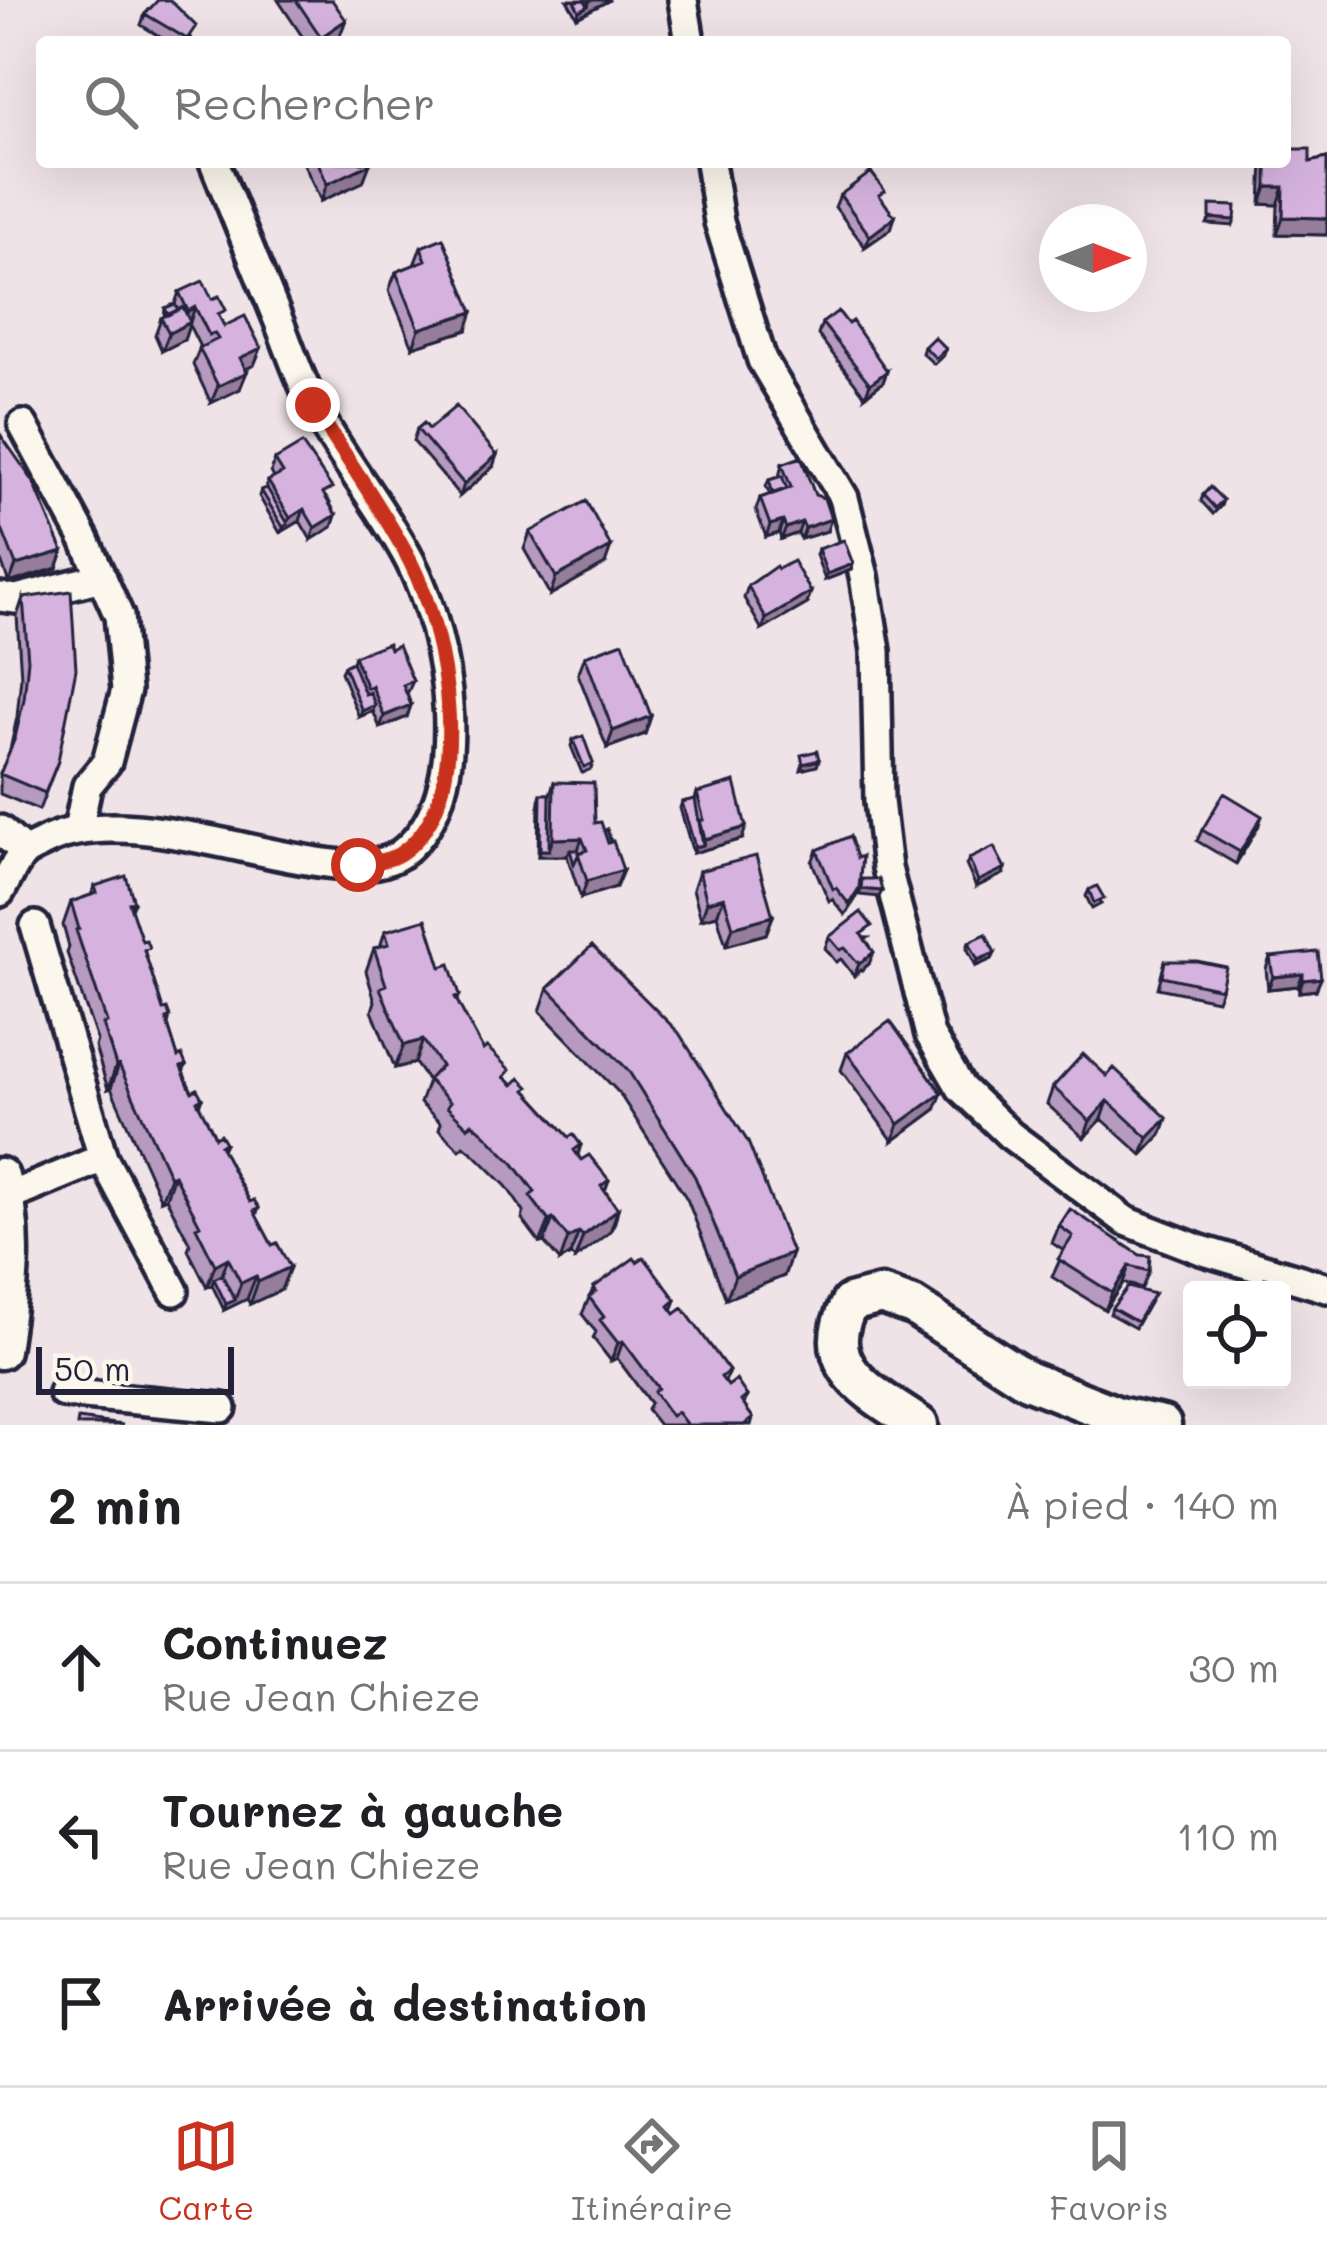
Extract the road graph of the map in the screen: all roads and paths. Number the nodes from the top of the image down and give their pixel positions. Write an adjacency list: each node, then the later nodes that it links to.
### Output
1 (683, 0): 2 (street)
2 (689, 36)
3 (216, 168): 8 (street)
4 (711, 168): 15 (street)
5 (23, 424): 6 (street)
6 (102, 577): 7 (street); 8 (street)
7 (0, 596)
8 (78, 829): 10 (street)
9 (0, 830): 10 (street)
10 (25, 852): 11 (street)
11 (0, 892)
12 (34, 926): 13 (street)
13 (103, 1158): 14 (street); 16 (street)
14 (3, 1187): 17 (main road)
15 (1327, 1288)
16 (174, 1291)
17 (0, 1349)
18 (63, 1393): 19 (street)
19 (222, 1408)
20 (919, 1425): 21 (main road)
21 (1162, 1425)

